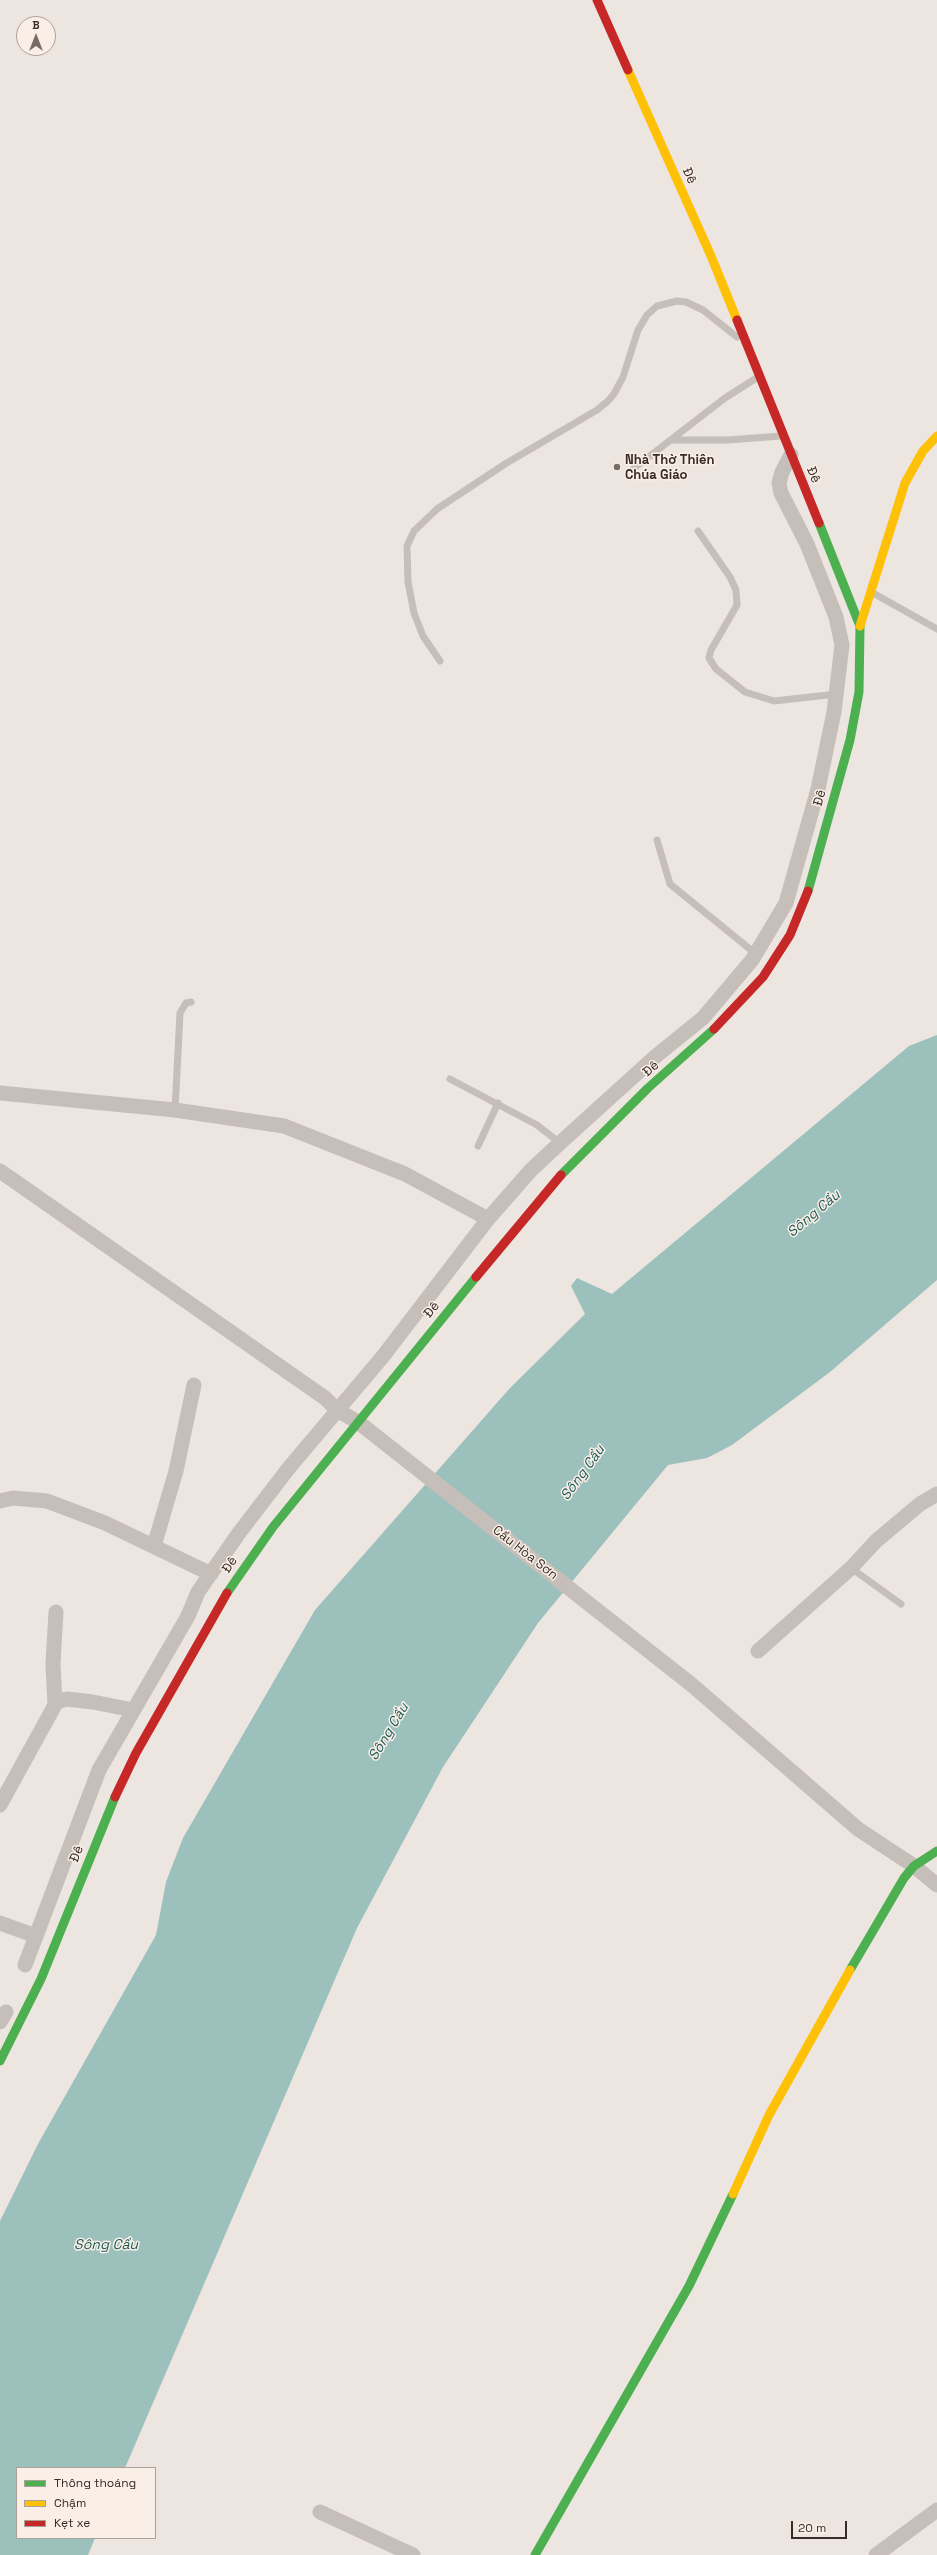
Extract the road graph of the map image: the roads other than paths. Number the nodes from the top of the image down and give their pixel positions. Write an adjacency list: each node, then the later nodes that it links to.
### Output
1 (597, 0): 2 (main road, Đê)
2 (746, 344): 3 (main road, Đê); 13 (lane)
3 (759, 376): 4 (main road, Đê); 6 (lane)
4 (783, 436): 6 (lane); 7 (main road, Đê)
5 (937, 436): 10 (main road)
6 (673, 440): 8 (lane)
7 (791, 455): 11 (main road, Đê); 14 (street)
8 (633, 469)
9 (698, 531): 14 (lane)
10 (871, 592): 11 (main road); 12 (lane)
11 (860, 626): 28 (main road, Đê)
12 (937, 629)
13 (440, 660)
14 (837, 694): 16 (street)
15 (657, 840): 16 (lane)
16 (756, 954): 22 (street)
17 (191, 1002): 21 (lane)
18 (450, 1079): 20 (lane)
19 (0, 1093): 21 (street)
20 (498, 1103): 22 (lane); 23 (lane)
21 (175, 1110): 25 (street)
22 (560, 1143): 25 (street)
23 (478, 1146)
24 (0, 1171): 27 (street, Cầu Hòa Sơn)
25 (488, 1219): 27 (street)
26 (194, 1385): 31 (street)
27 (337, 1410): 28 (street, Cầu Hòa Sơn); 33 (street)
28 (358, 1422): 42 (street, Cầu Hòa Sơn); 47 (main road, Đê)
29 (937, 1494): 32 (street)
30 (0, 1501): 31 (street)
31 (154, 1546): 33 (street)
32 (851, 1568): 34 (lane); 36 (street)
33 (211, 1574): 38 (street)
34 (901, 1604)
35 (56, 1612): 37 (street)
36 (758, 1651)
37 (56, 1702): 38 (street); 39 (street)
38 (133, 1710): 45 (street)
39 (5, 1782): 40 (street)
40 (0, 1805)
41 (937, 1851): 42 (main road)
42 (914, 1866): 43 (street, Cầu Hòa Sơn); 51 (main road)
43 (937, 1885)
44 (0, 1923): 45 (street)
45 (36, 1936): 46 (street)
46 (25, 1965)
47 (0, 2061)
48 (937, 2510): 52 (street)
49 (320, 2512): 50 (street)
50 (413, 2555)
51 (535, 2555)
52 (876, 2555)

